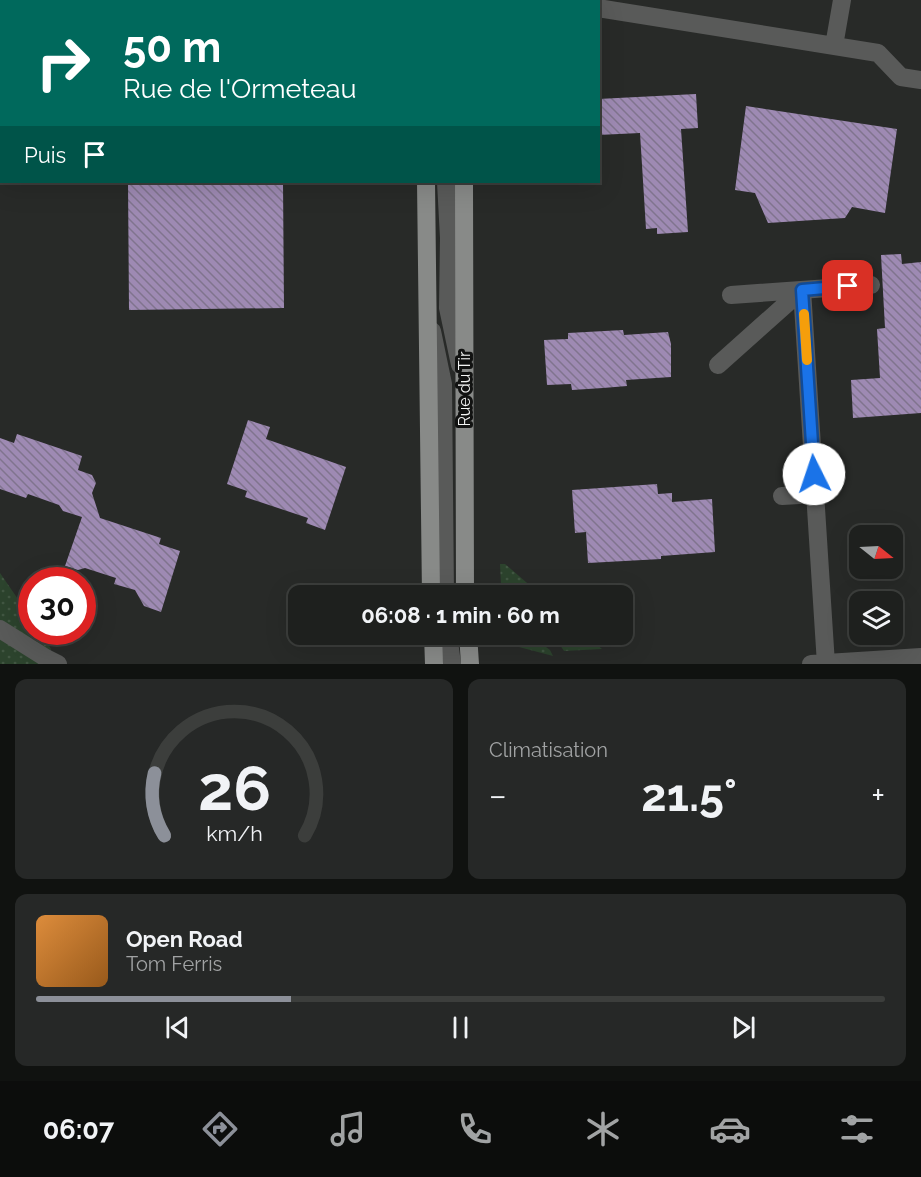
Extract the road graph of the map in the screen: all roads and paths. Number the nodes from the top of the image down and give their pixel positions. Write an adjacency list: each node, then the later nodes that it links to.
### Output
1 (842, 0): 3 (street)
2 (600, 8): 3 (street)
3 (834, 46): 4 (street)
4 (921, 80)
5 (426, 183): 11 (main road, Rue du Tir)
6 (446, 183): 13 (street)
7 (464, 183): 13 (main road, Rue du Tir)
8 (871, 285): 9 (street)
9 (802, 290): 10 (street); 12 (street); 14 (street)
10 (732, 296)
11 (429, 314): 16 (main road, Rue du Tir); 17 (street, Rue du Tir)
12 (718, 365)
13 (464, 388): 18 (main road, Rue du Tir)
14 (816, 494): 15 (street); 28 (street)
15 (782, 496)
16 (431, 585)
17 (446, 585)
18 (465, 585)
19 (0, 630): 24 (street)
20 (433, 645): 25 (main road)
21 (449, 645): 26 (street)
22 (469, 645): 27 (main road)
23 (921, 657): 28 (street)
24 (58, 664)
25 (434, 664)
26 (452, 664)
27 (470, 664)
28 (821, 664)

